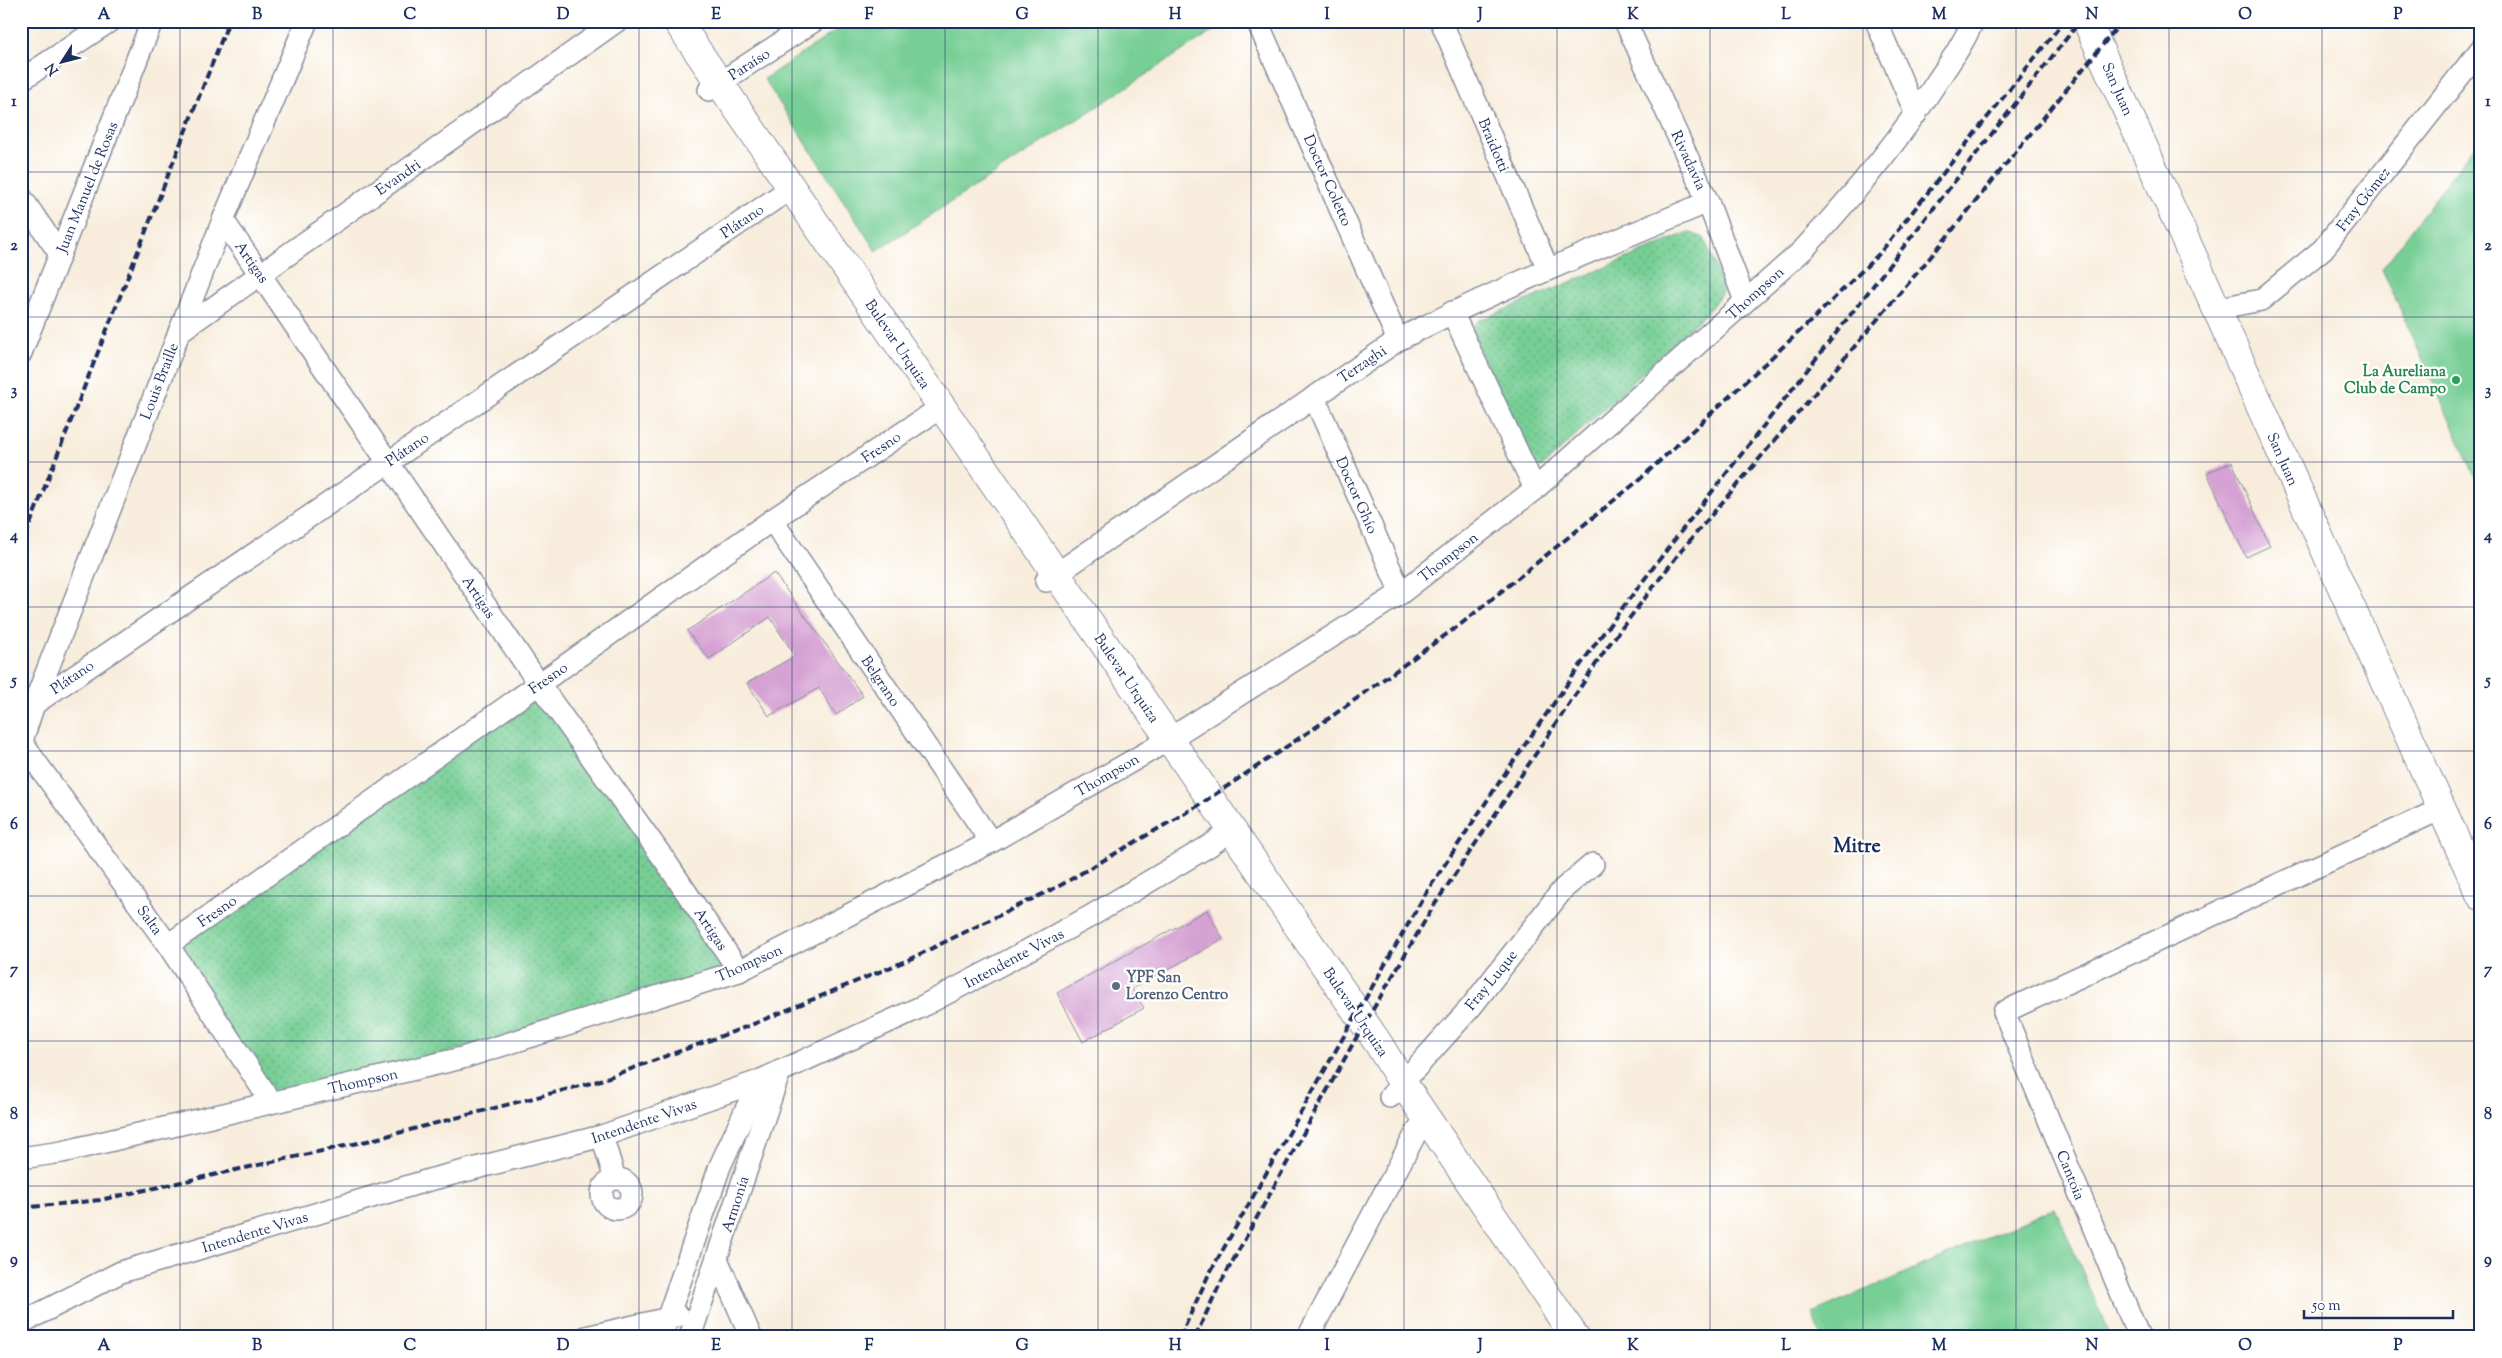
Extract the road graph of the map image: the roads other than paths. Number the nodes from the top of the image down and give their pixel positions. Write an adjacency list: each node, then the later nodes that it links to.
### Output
1 (110, 21): 15 (street)
2 (152, 21): 22 (street, Juan Manuel de Rosas)
3 (307, 21): 21 (street, Louis Braille)
4 (617, 21): 24 (street, Evandri)
5 (662, 21): 16 (main road, Bulevar Urquiza)
6 (677, 21): 16 (main road, Bulevar Urquiza)
7 (814, 21): 16 (street, Paraíso)
8 (1257, 21): 29 (street, Doctor Coletto)
9 (1441, 21): 23 (street, Braidotti)
10 (1625, 21): 20 (street, Rivadavia)
11 (1876, 21): 17 (street)
12 (1973, 21): 17 (street, Thompson)
13 (2088, 24): 26 (main road, San Juan)
14 (2481, 49): 26 (street, Fray Gómez)
15 (21, 80)
16 (714, 87): 18 (main road, Bulevar Urquiza); 36 (main road, Bulevar Urquiza)
17 (1916, 114): 25 (street, Thompson)
18 (781, 195): 32 (main road, Bulevar Urquiza); 33 (street, Plátano)
19 (21, 197): 22 (street)
20 (1708, 202): 23 (street, Terzaghi); 25 (street, Rivadavia)
21 (223, 220): 24 (street, Artigas); 28 (street, Louis Braille)
22 (60, 254): 30 (street, Juan Manuel de Rosas)
23 (1548, 269): 27 (street, Terzaghi)
24 (261, 275): 28 (street, Evandri); 33 (street, Artigas)
25 (1746, 301): 34 (street, Thompson)
26 (2215, 309): 42 (main road, San Juan)
27 (1452, 312): 29 (street, Terzaghi); 34 (street)
28 (179, 332): 39 (street, Louis Braille)
29 (1398, 340): 31 (street, Terzaghi)
30 (21, 353)
31 (1314, 397): 36 (street, Terzaghi); 37 (street, Doctor Ghío)
32 (931, 414): 35 (street, Fresno); 36 (main road, Bulevar Urquiza)
33 (387, 462): 38 (street, Artigas); 39 (street, Plátano)
34 (1536, 490): 37 (street, Thompson)
35 (772, 520): 38 (street, Fresno); 44 (street, Belgrano)
36 (1051, 577): 40 (main road, Bulevar Urquiza)
37 (1401, 593): 40 (street, Thompson)
38 (539, 684): 47 (street, Fresno); 48 (street, Artigas)
39 (34, 704): 41 (street, Louis Braille)
40 (1164, 742): 43 (main road, Bulevar Urquiza); 44 (street, Thompson)
41 (21, 744): 47 (street, Salta)
42 (2441, 809): 46 (main road, San Juan); 68 (street, Cantoia)
43 (1226, 834): 49 (street, Intendente Vivas); 51 (main road, Bulevar Urquiza)
44 (991, 842): 48 (street, Thompson)
45 (1593, 864): 51 (street, Fray Luque)
46 (2481, 896)
47 (168, 945): 52 (street, Salta)
48 (739, 971): 52 (street, Thompson)
49 (780, 1071): 50 (street, Intendente Vivas); 57 (street, Armonía)
50 (759, 1081): 54 (street, Intendente Vivas); 59 (street, Armonía)
51 (1396, 1090): 53 (main road, Bulevar Urquiza)
52 (271, 1102): 55 (street, Thompson)
53 (1421, 1126): 65 (street); 66 (main road, Bulevar Urquiza); 67 (main road, Bulevar Urquiza)
54 (602, 1136): 56 (street); 60 (street, Intendente Vivas)
55 (21, 1158)
56 (615, 1179)
57 (717, 1259): 58 (street, Armonía); 64 (street)
58 (698, 1314): 59 (street); 63 (street, Armonía)
59 (668, 1317): 61 (street); 62 (street, Armonía)
60 (21, 1323)
61 (586, 1337)
62 (661, 1337)
63 (690, 1337)
64 (751, 1337)
65 (1308, 1337)
66 (1554, 1337)
67 (1575, 1337)
68 (2139, 1337)

